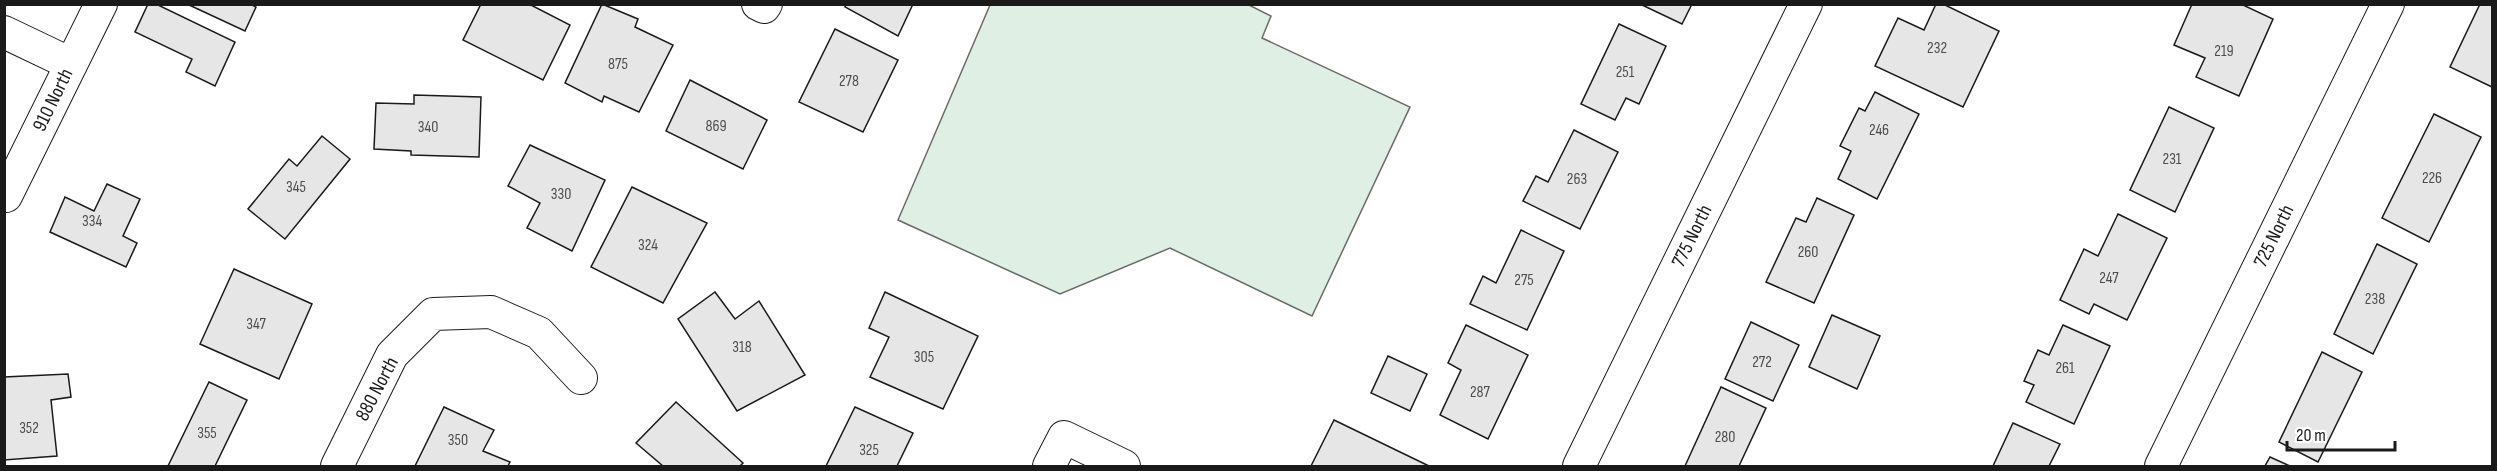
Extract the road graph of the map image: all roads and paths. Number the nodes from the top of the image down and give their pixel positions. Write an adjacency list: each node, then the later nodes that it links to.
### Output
1 (101, 4): 5 (street, 910 North)
2 (1806, 4): 11 (street, 775 North)
3 (2388, 4): 12 (street, 725 North)
4 (4, 32): 5 (street)
5 (71, 64): 6 (street, 910 North)
6 (6, 196)
7 (581, 378): 8 (street, 880 North)
8 (337, 466)
9 (1049, 466): 10 (street)
10 (1124, 466)
11 (1579, 466)
12 (2161, 466)

